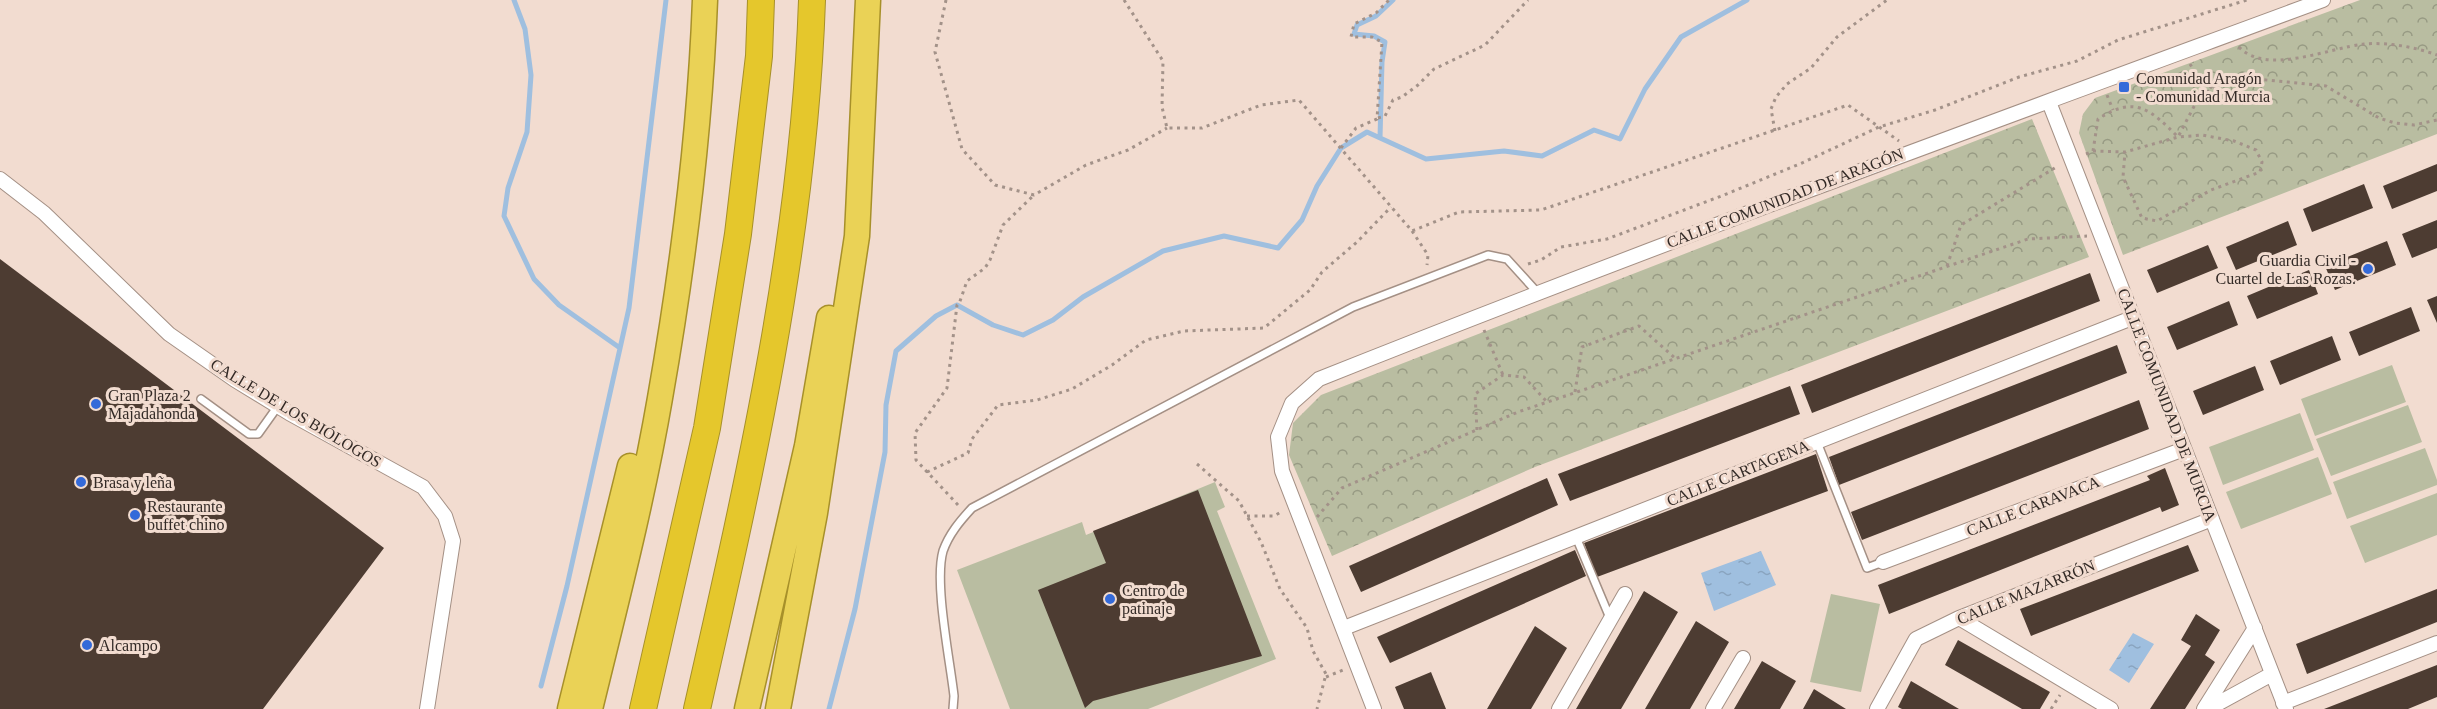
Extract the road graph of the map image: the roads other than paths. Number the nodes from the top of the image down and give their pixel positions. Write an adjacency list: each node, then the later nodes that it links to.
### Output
1 (705, 0): 9 (highway)
2 (761, 0): 31 (highway)
3 (812, 0): 32 (highway)
4 (868, 0): 6 (highway)
5 (2323, 0): 7 (street, CALLE COMUNIDAD DE ARAGÓN)
6 (866, 57): 33 (highway); 34 (highway)
7 (2049, 102): 10 (street, CALLE COMUNIDAD DE ARAGÓN); 11 (street, CALLE COMUNIDAD DE MURCIA)
8 (0, 179): 13 (street, CALLE DE LOS BIÓLOGOS)
9 (683, 245): 29 (highway); 30 (highway)
10 (1537, 292): 22 (street, CALLE COMUNIDAD DE ARAGÓN); 35 (lane)
11 (2132, 318): 14 (street, CALLE CARTAGENA); 15 (street, CALLE COMUNIDAD DE MURCIA)
12 (201, 399): 13 (lane)
13 (278, 406): 28 (street, CALLE DE LOS BIÓLOGOS)
14 (1817, 442): 17 (street, CALLE CARTAGENA); 18 (lane)
15 (2184, 449): 16 (street, CALLE COMUNIDAD DE MURCIA); 18 (street, CALLE CARAVACA)
16 (2212, 519): 20 (street, CALLE MAZARRÓN); 23 (street, CALLE COMUNIDAD DE MURCIA)
17 (1576, 537): 21 (lane); 22 (street, CALLE CARTAGENA)
18 (1883, 562)
19 (1625, 594): 21 (street)
20 (1959, 618): 39 (street, CALLE MAZARRÓN); 40 (street)
21 (1611, 619): 37 (street)
22 (1344, 628): 36 (street)
23 (2254, 628): 26 (street, CALLE COMUNIDAD DE MURCIA); 41 (street)
24 (2437, 642): 27 (street)
25 (1743, 658): 38 (street)
26 (2272, 674): 27 (street, CALLE COMUNIDAD DE MURCIA); 41 (street)
27 (2285, 706)
28 (427, 709)
29 (570, 709)
30 (590, 709)
31 (643, 709)
32 (697, 709)
33 (747, 709)
34 (777, 709)
35 (953, 709)
36 (1374, 709)
37 (1559, 709)
38 (1713, 709)
39 (1877, 709)
40 (2111, 709)
41 (2206, 709)

